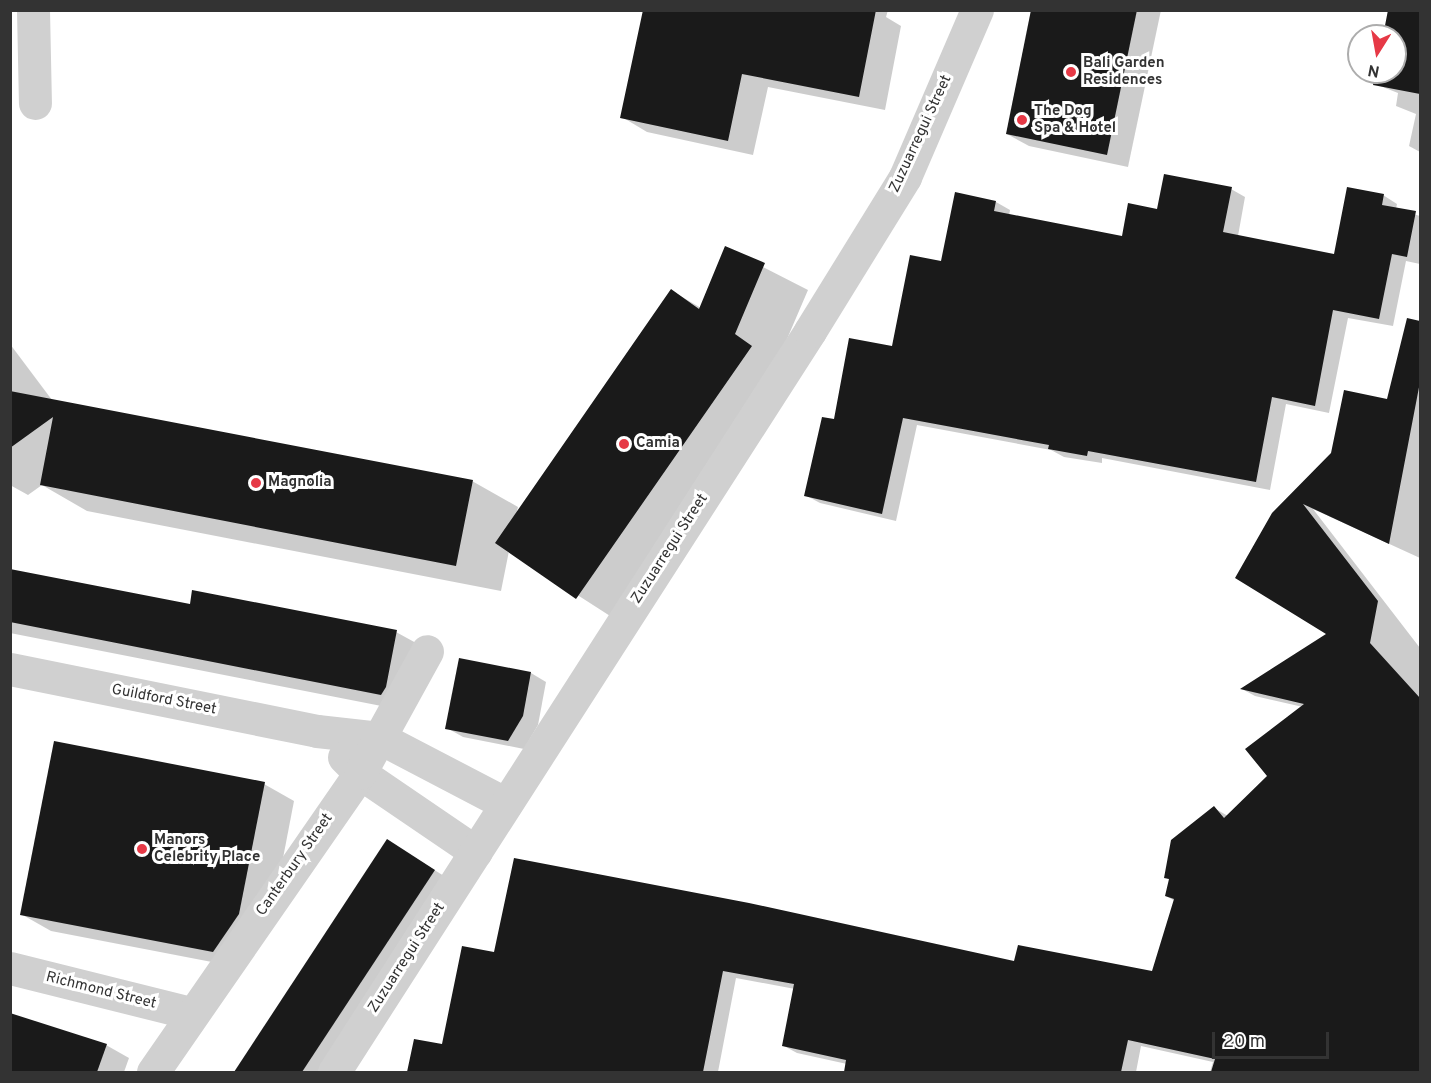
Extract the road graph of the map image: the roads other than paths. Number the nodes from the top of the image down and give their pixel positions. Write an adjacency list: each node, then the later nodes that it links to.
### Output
1 (33, 10): 3 (street)
2 (977, 10): 9 (street, Zuzuarregui Street)
3 (35, 103)
4 (427, 651): 7 (street, Canterbury Street)
5 (10, 669): 6 (street, Guildford Street)
6 (317, 731): 7 (street, Guildford Street); 8 (street)
7 (381, 738): 8 (street, Canterbury Street); 9 (street, Guildford Street)
8 (360, 773): 10 (street); 12 (street, Canterbury Street)
9 (506, 804): 10 (street, Zuzuarregui Street)
10 (476, 852): 14 (street, Zuzuarregui Street)
11 (10, 968): 12 (street, Richmond Street)
12 (191, 1013): 13 (street, Canterbury Street)
13 (153, 1072)
14 (334, 1072)

